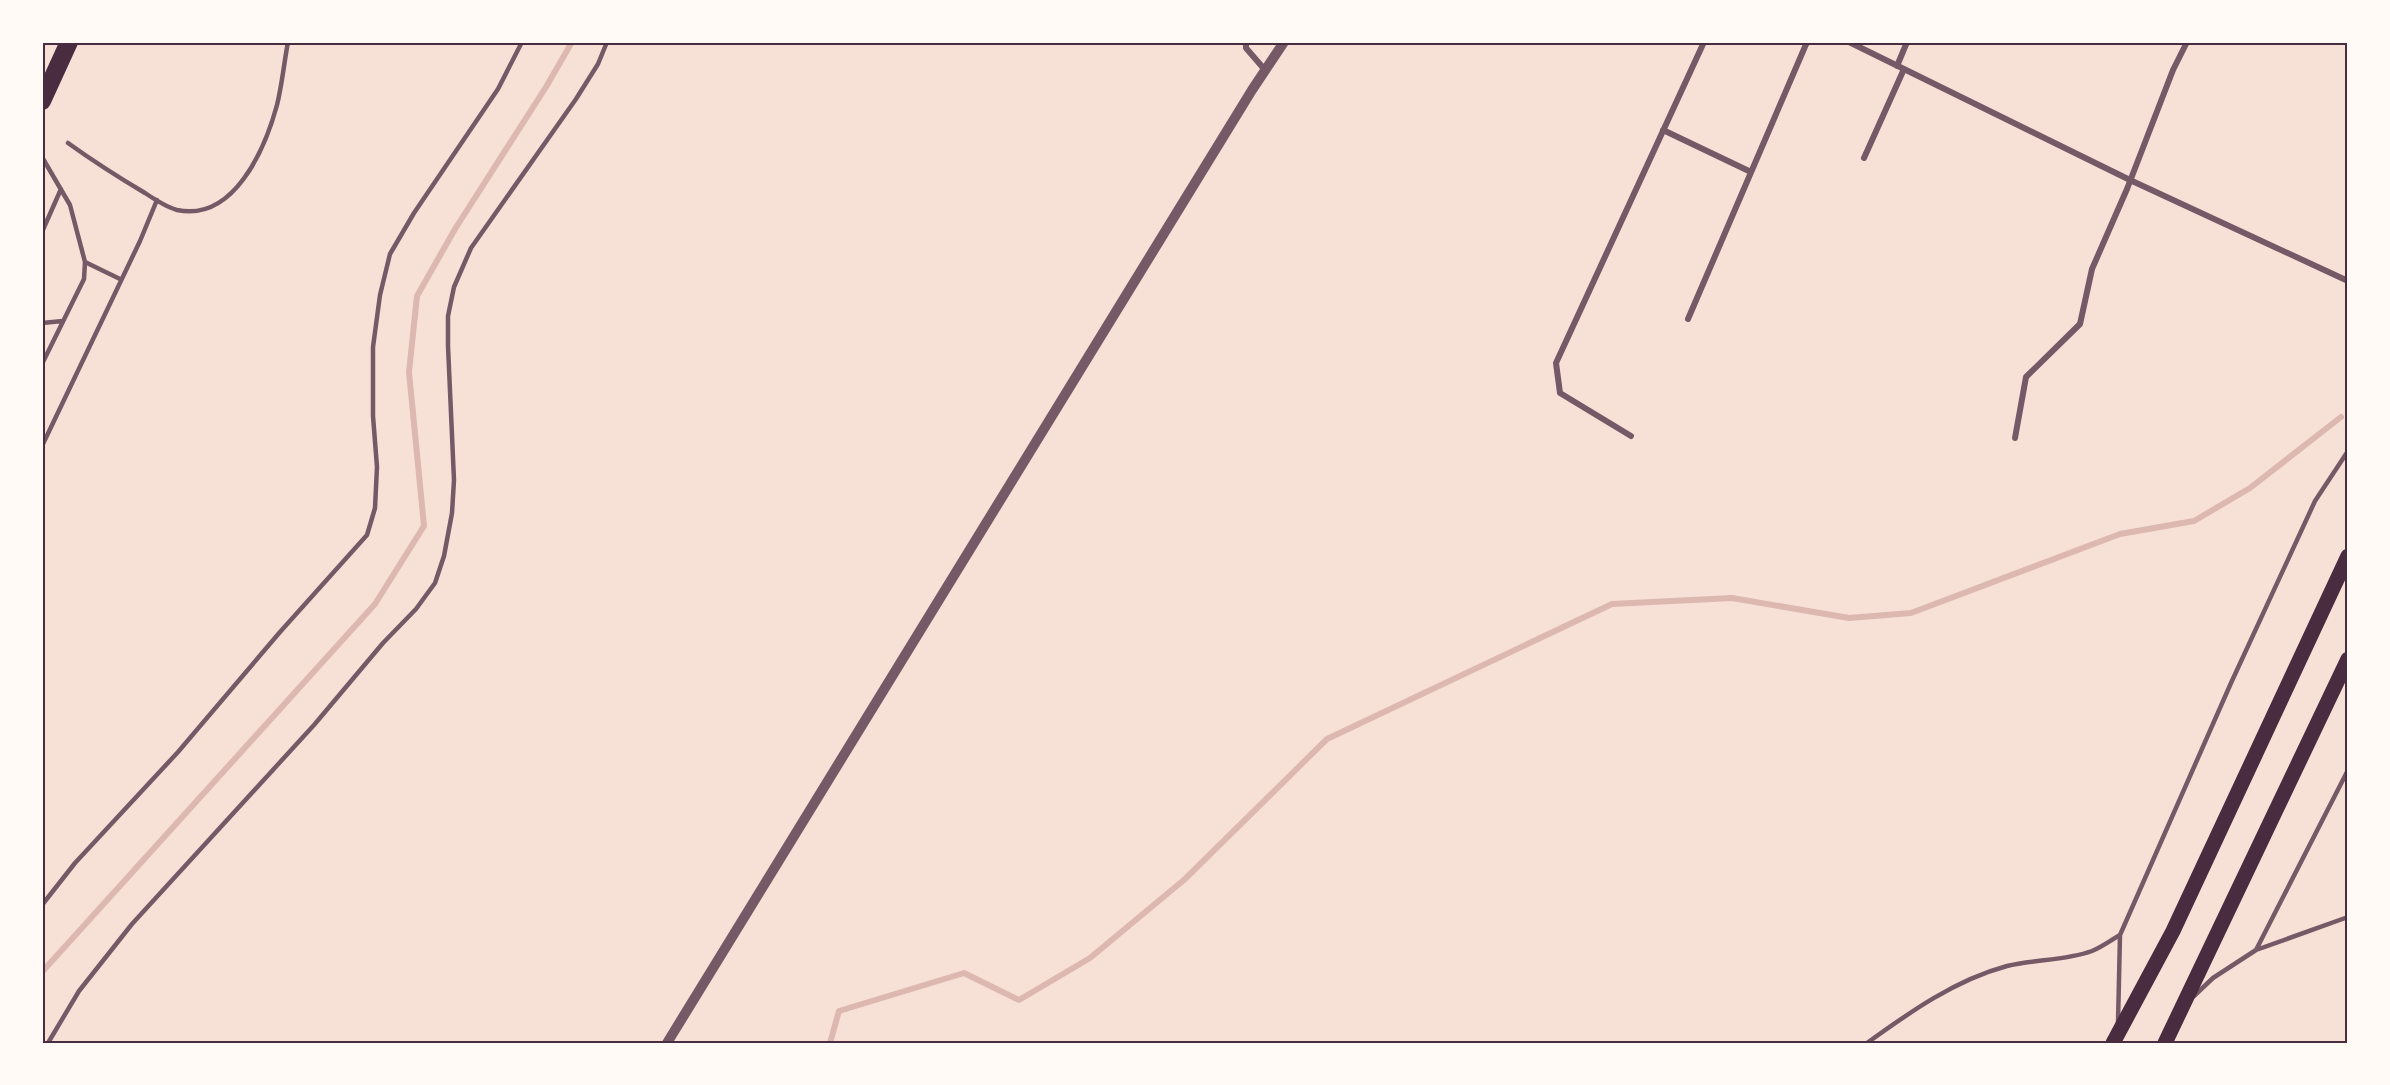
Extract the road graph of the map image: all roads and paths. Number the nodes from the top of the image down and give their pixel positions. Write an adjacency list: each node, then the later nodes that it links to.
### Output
1 (69, 42): 15 (highway)
2 (288, 42): 23 (lane)
3 (522, 42): 40 (lane)
4 (607, 42): 46 (lane)
5 (1246, 42): 14 (street)
6 (1284, 42): 14 (street)
7 (1704, 42): 16 (street)
8 (1807, 42): 20 (street)
9 (1849, 42): 12 (street)
10 (1907, 42): 12 (street)
11 (2187, 42): 21 (street)
12 (1897, 66): 13 (street)
13 (1904, 69): 19 (street); 21 (street)
14 (1265, 70): 47 (street)
15 (42, 100)
16 (1663, 130): 20 (street); 32 (street)
17 (68, 143): 23 (lane)
18 (42, 157): 22 (lane)
19 (1864, 158)
20 (1751, 172): 28 (street)
21 (2130, 180): 27 (street); 33 (street)
22 (61, 189): 24 (lane); 25 (lane)
23 (157, 200): 26 (lane)
24 (42, 232)
25 (85, 262): 26 (lane); 29 (lane)
26 (120, 279): 34 (lane)
27 (2348, 281)
28 (1688, 319)
29 (63, 321): 30 (lane); 31 (lane)
30 (42, 323)
31 (42, 364)
32 (1631, 436)
33 (2015, 438)
34 (44, 439): 35 (lane)
35 (42, 446)
36 (2348, 451): 42 (lane)
37 (2348, 556): 45 (main road)
38 (2348, 658): 44 (main road)
39 (2348, 770): 43 (lane)
40 (42, 905)
41 (2348, 917): 43 (lane)
42 (2121, 935): 45 (lane); 48 (lane)
43 (2256, 950): 44 (lane)
44 (2183, 1006): 49 (main road)
45 (2115, 1039)
46 (48, 1043)
47 (667, 1043)
48 (1868, 1043)
49 (2165, 1043)

